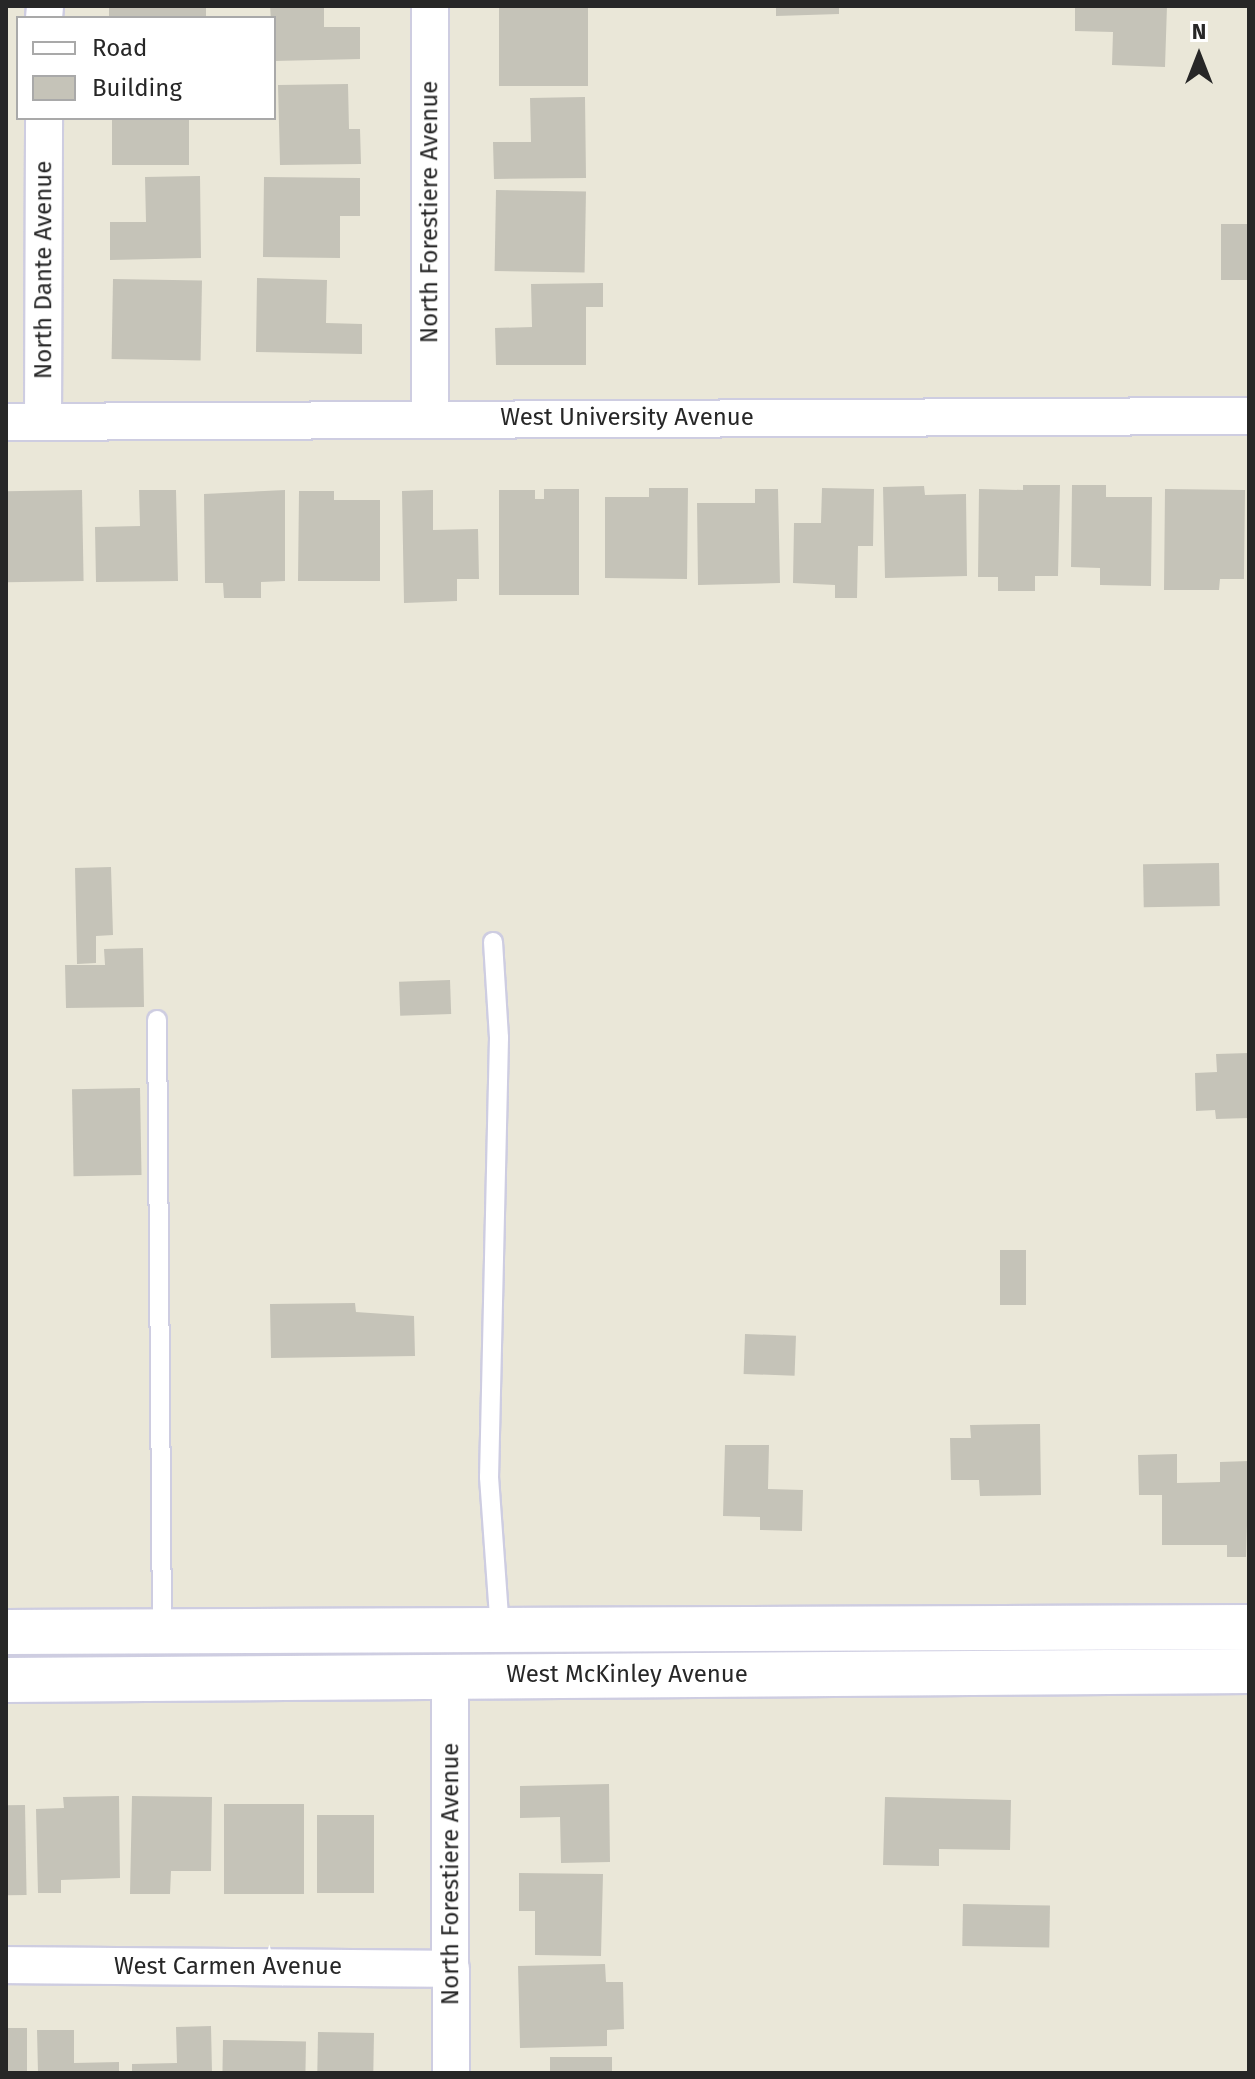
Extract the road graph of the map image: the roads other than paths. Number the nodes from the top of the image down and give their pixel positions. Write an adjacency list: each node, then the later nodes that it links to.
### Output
1 (430, 6): 4 (street, North Forestiere Avenue)
2 (44, 120): 5 (street, North Dante Avenue)
3 (1249, 416): 4 (street, West University Avenue)
4 (430, 419): 5 (street, West University Avenue)
5 (43, 421): 6 (street, West University Avenue)
6 (6, 422)
7 (493, 942): 10 (lane)
8 (157, 1020): 11 (lane)
9 (1249, 1627): 10 (main road, West McKinley Avenue)
10 (500, 1630): 11 (main road, West McKinley Avenue)
11 (156, 1631): 12 (main road, West McKinley Avenue); 13 (main road)
12 (6, 1632)
13 (6, 1655)
14 (1249, 1671): 15 (main road, West McKinley Avenue)
15 (450, 1676): 16 (main road, West McKinley Avenue); 18 (street, North Forestiere Avenue)
16 (6, 1680)
17 (6, 1965): 18 (street, West Carmen Avenue)
18 (451, 1969): 19 (street, North Forestiere Avenue)
19 (451, 2073)

